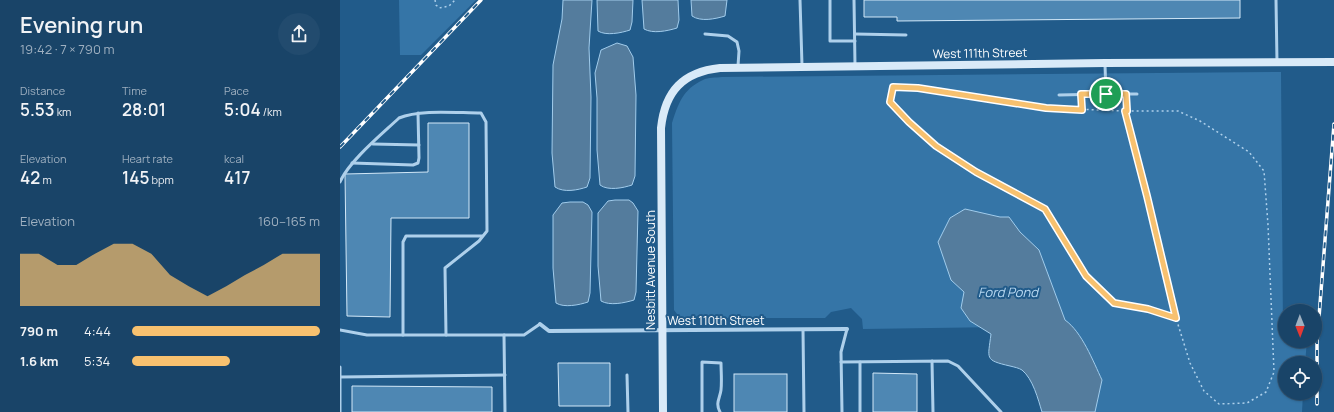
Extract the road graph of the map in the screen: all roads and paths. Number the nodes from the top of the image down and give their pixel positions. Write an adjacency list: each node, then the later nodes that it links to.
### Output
1 (434, 0): 2 (path)
2 (455, 0)
3 (800, 0): 15 (lane)
4 (830, 0): 10 (lane)
5 (854, 0): 8 (lane)
6 (1276, 0): 11 (lane)
7 (705, 34): 16 (lane)
8 (855, 34): 9 (lane); 10 (lane)
9 (906, 35)
10 (855, 41): 14 (lane)
11 (1277, 62): 12 (street, West 111th Street); 13 (street, West 111th Street)
12 (1334, 62)
13 (1105, 63): 14 (street, West 111th Street); 19 (lane)
14 (855, 66): 15 (street, West 111th Street)
15 (802, 67): 16 (street, West 111th Street)
16 (738, 68): 25 (street, West 111th Street)
17 (1059, 94): 18 (lane)
18 (1081, 94): 19 (lane); 22 (path)
19 (1106, 94): 20 (lane)
20 (1126, 94): 21 (lane); 23 (path)
21 (1137, 94)
22 (1082, 110): 23 (path); 31 (path)
23 (1126, 111): 31 (path); 31 (path)
24 (418, 113): 26 (lane); 27 (lane); 30 (lane)
25 (661, 128): 36 (street, Nesbitt Avenue South)
26 (372, 144): 27 (lane); 28 (lane)
27 (419, 145): 28 (lane)
28 (352, 164): 29 (lane)
29 (340, 182)
30 (482, 236): 37 (lane); 38 (lane)
31 (1176, 318)
32 (540, 324): 36 (street, West 110th Street); 39 (lane)
33 (340, 330): 37 (lane)
34 (803, 330): 35 (street, West 110th Street); 36 (street, West 110th Street); 53 (lane)
35 (846, 330): 41 (lane)
36 (663, 331): 50 (street, Nesbitt Avenue South)
37 (402, 335): 38 (lane)
38 (446, 335): 39 (lane)
39 (504, 335): 44 (lane)
40 (932, 361): 42 (lane); 56 (lane); 57 (lane)
41 (841, 362): 42 (lane); 54 (lane)
42 (860, 362): 55 (lane)
43 (340, 367): 46 (lane)
44 (505, 375): 46 (lane); 48 (lane)
45 (627, 375): 49 (lane)
46 (340, 376): 47 (lane)
47 (340, 412)
48 (505, 412)
49 (628, 412)
50 (663, 412)
51 (702, 412): 52 (lane)
52 (720, 412)
53 (804, 412)
54 (842, 412)
55 (860, 412)
56 (933, 412)
57 (1000, 412)

